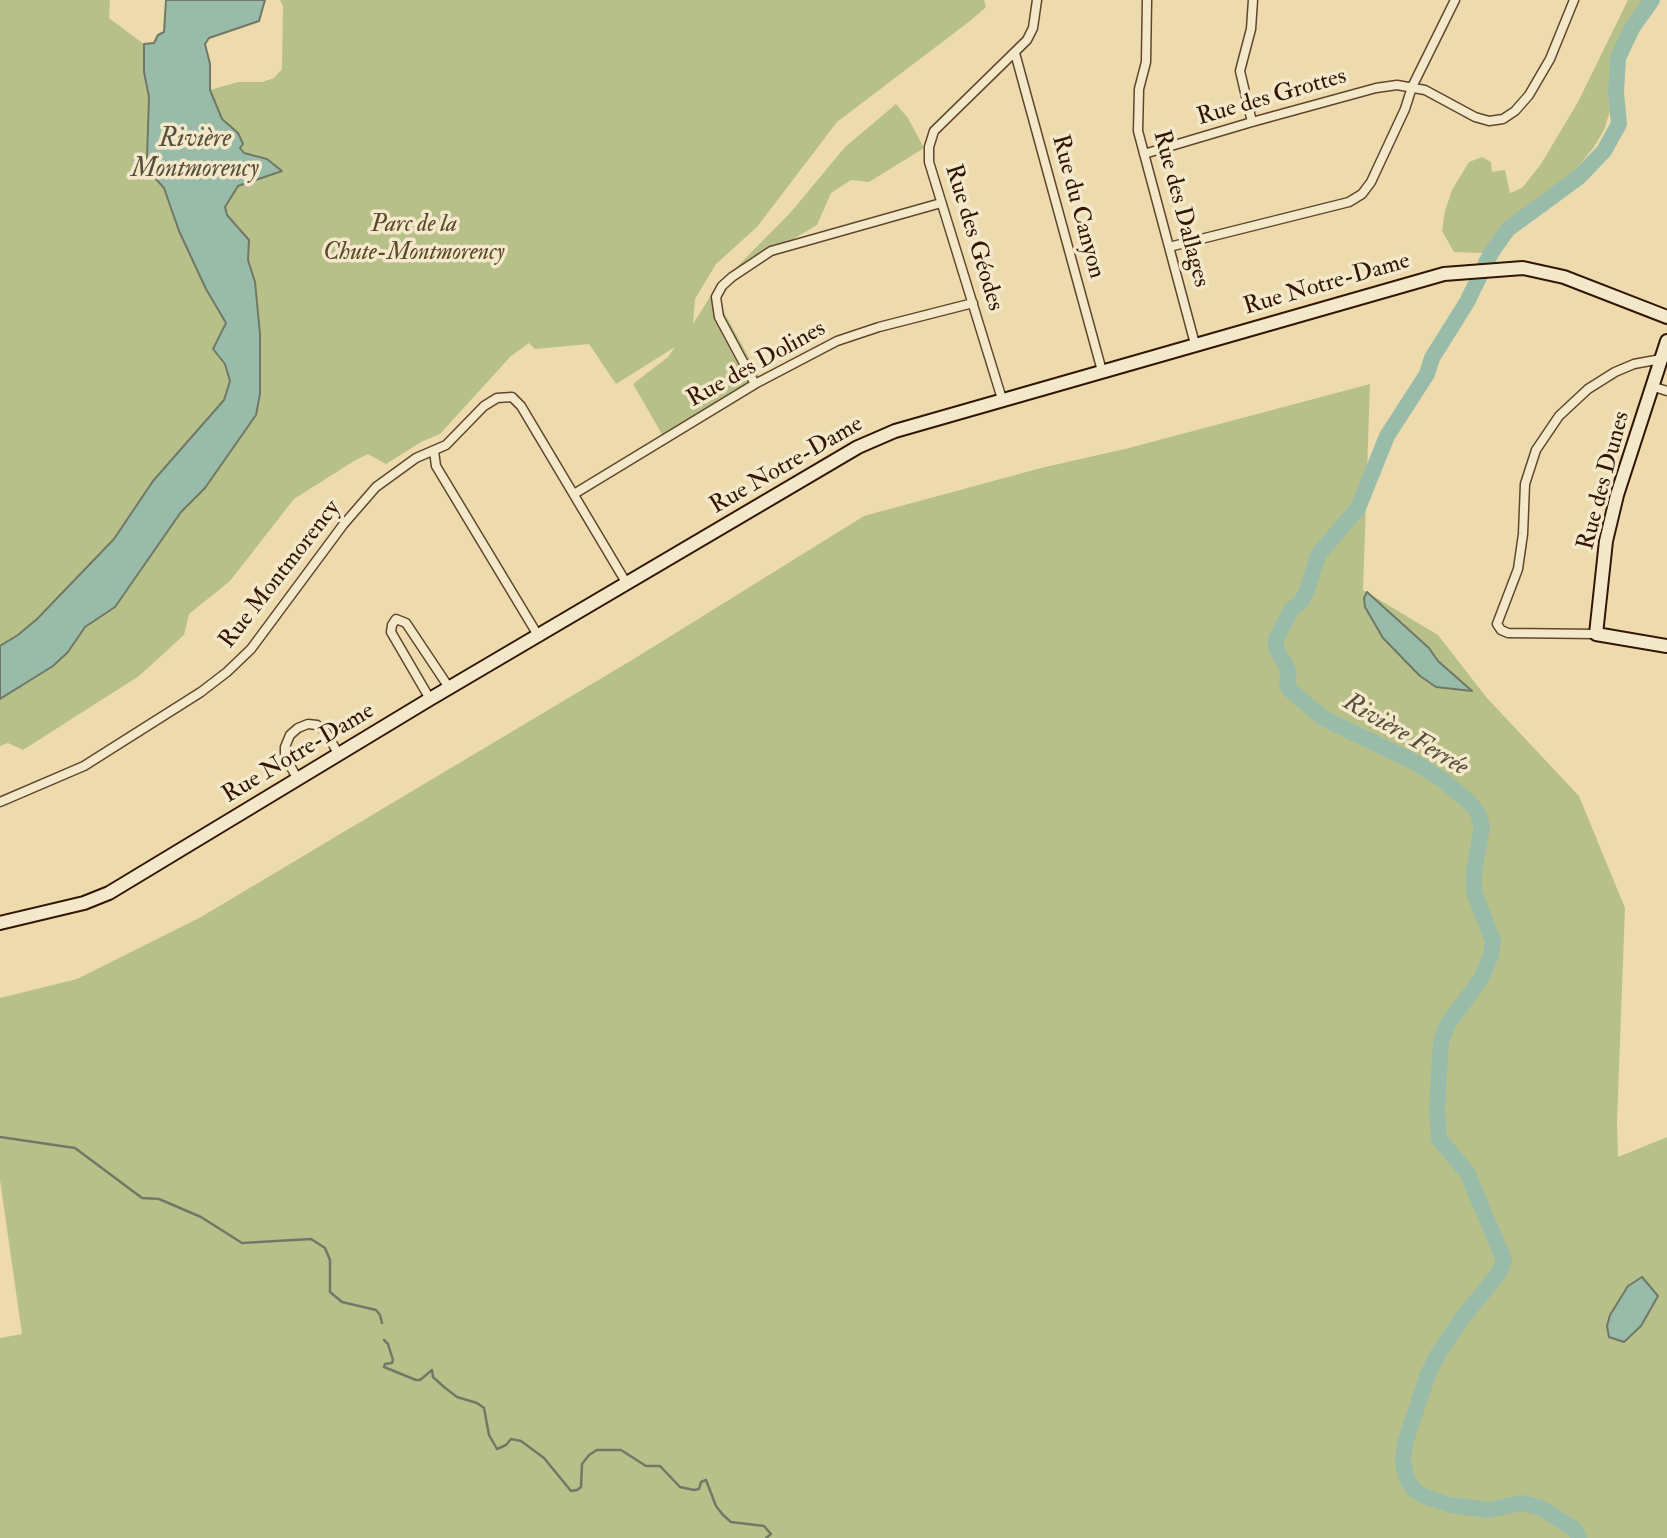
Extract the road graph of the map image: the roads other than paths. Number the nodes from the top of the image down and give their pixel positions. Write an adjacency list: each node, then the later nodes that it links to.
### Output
1 (1037, 0): 6 (street, Rue des Géodes)
2 (1147, 0): 9 (street, Rue des Dallages)
3 (1253, 0): 8 (street)
4 (1455, 0): 7 (street)
5 (1574, 0): 7 (street)
6 (1015, 53): 10 (street, Rue des Géodes); 17 (street, Rue du Canyon)
7 (1412, 87): 8 (street, Rue des Grottes); 11 (street)
8 (1252, 122): 9 (street, Rue des Grottes)
9 (1144, 154): 11 (street, Rue des Dallages)
10 (941, 203): 12 (street, Rue des Géodes); 18 (street)
11 (1169, 247): 15 (street, Rue des Dallages)
12 (973, 303): 18 (street, Rue des Dolines); 21 (street, Rue des Géodes)
13 (1667, 317): 15 (street, Rue Notre-Dame)
14 (1667, 341): 16 (street, Rue des Dunes)
15 (1195, 344): 17 (street, Rue Notre-Dame)
16 (1661, 359): 19 (street, Rue des Dunes); 25 (street)
17 (1102, 371): 21 (street, Rue Notre-Dame)
18 (755, 384): 23 (street, Rue des Dolines)
19 (1654, 387): 20 (street); 25 (street, Rue des Dunes)
20 (1667, 391)
21 (1002, 399): 24 (street, Rue Notre-Dame)
22 (434, 451): 23 (street, Rue Montmorency); 26 (street); 32 (street, Rue Montmorency)
23 (574, 494): 24 (street)
24 (627, 584): 26 (street, Rue Notre-Dame)
25 (1596, 634): 27 (street)
26 (539, 637): 28 (street, Rue Notre-Dame)
27 (1667, 646)
28 (450, 689): 29 (street, Rue Notre-Dame); 29 (street)
29 (430, 699): 30 (street, Rue Notre-Dame)
30 (339, 755): 31 (street, Rue Notre-Dame); 31 (street)
31 (298, 780): 33 (street, Rue Notre-Dame)
32 (0, 802)
33 (0, 923)

